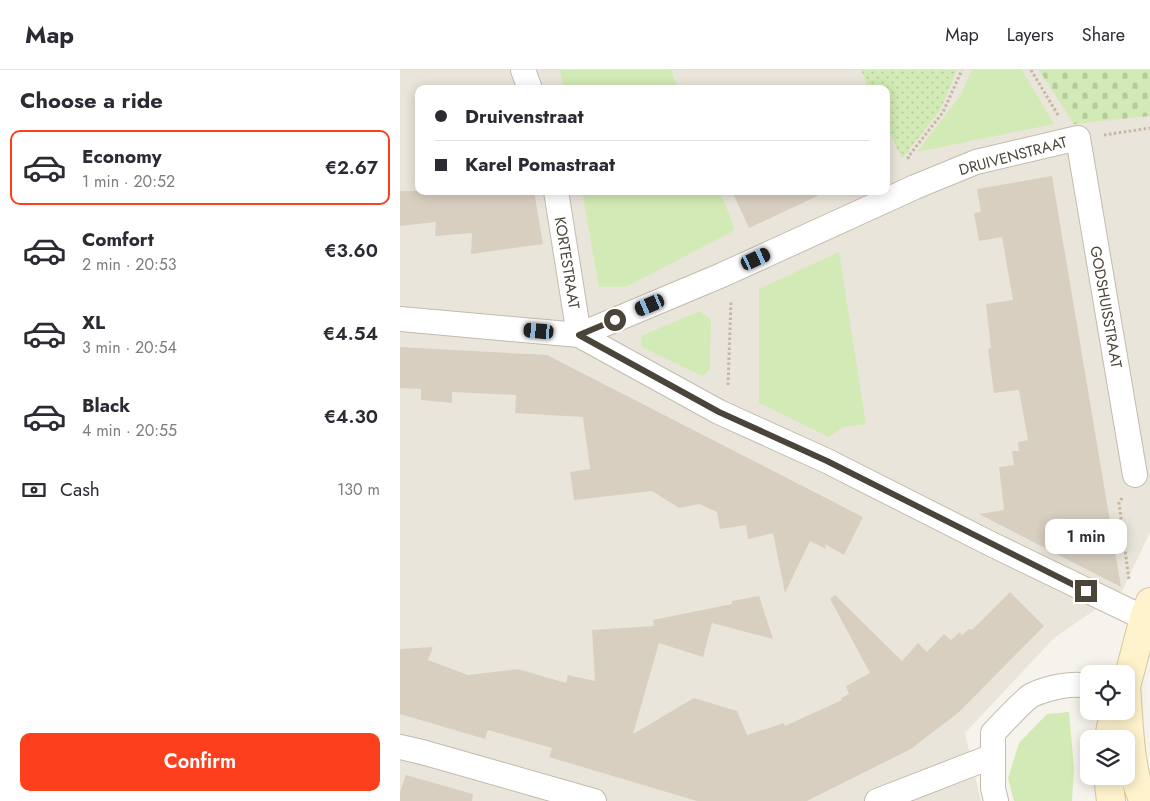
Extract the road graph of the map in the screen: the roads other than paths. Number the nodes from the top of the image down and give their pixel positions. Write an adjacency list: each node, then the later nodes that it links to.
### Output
1 (523, 70): 2 (street)
2 (529, 85)
3 (1078, 138): 6 (street, DRUIVENSTRAAT); 7 (street, GODSHUISSTRAAT)
4 (557, 195): 6 (street, KORTESTRAAT)
5 (400, 319): 6 (street)
6 (579, 335): 8 (street)
7 (1135, 475)
8 (1147, 610): 9 (street)
9 (1132, 665)
10 (1080, 684): 13 (street)
11 (1128, 720): 19 (street)
12 (400, 747): 15 (street)
13 (993, 756): 16 (street); 17 (street)
14 (1109, 785): 18 (street)
15 (594, 801)
16 (877, 801)
17 (996, 801)
18 (1111, 801)
19 (1144, 801)

